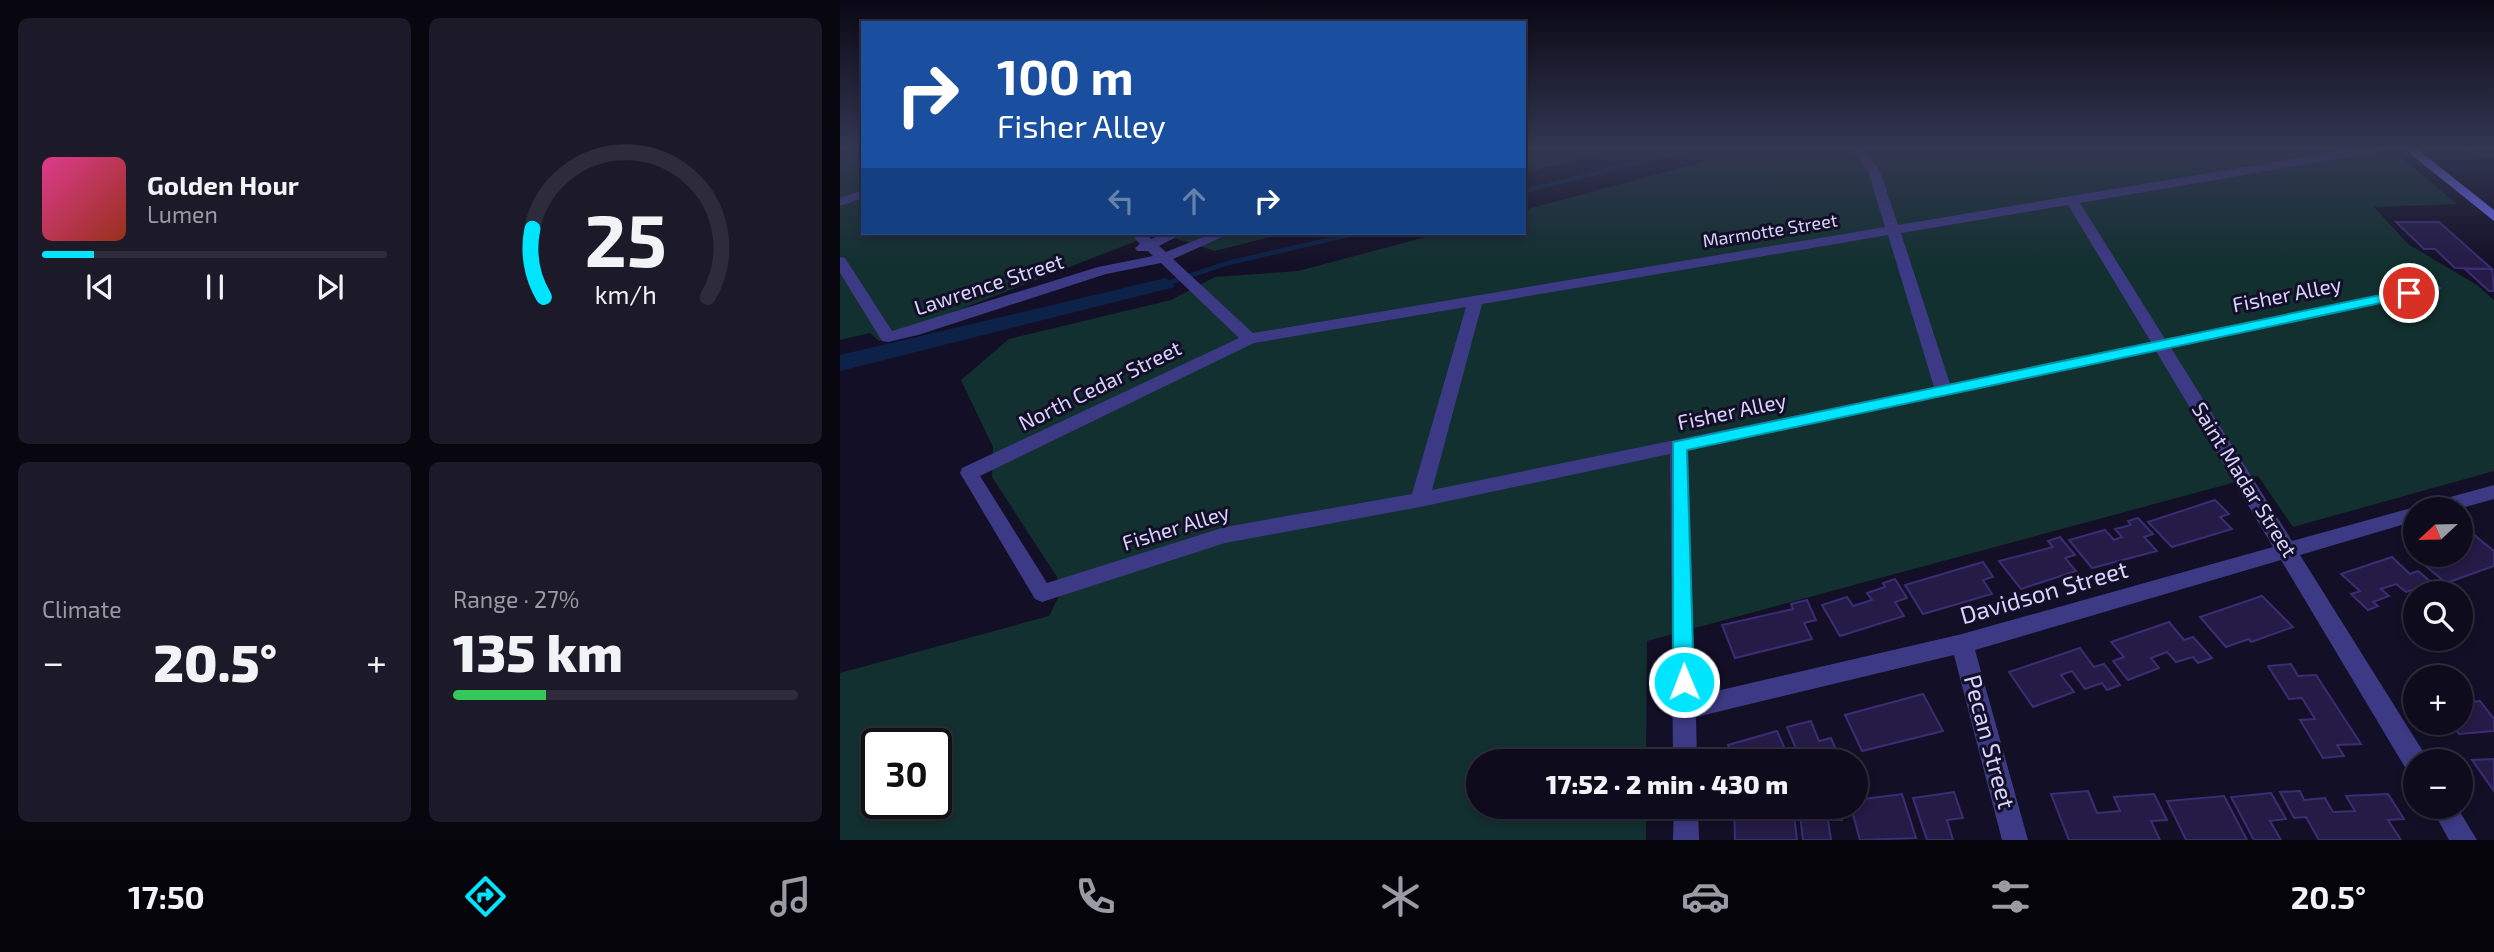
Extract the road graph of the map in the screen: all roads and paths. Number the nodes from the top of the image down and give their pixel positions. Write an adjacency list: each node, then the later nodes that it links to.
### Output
1 (1879, 187): 8 (street)
2 (2148, 187): 5 (street, Marmotte Street)
3 (2457, 187): 7 (main road)
4 (861, 195): 6 (street)
5 (2072, 200): 8 (street, Marmotte Street); 20 (street, Saint Madar Street)
6 (840, 201)
7 (2494, 217)
8 (1893, 230): 18 (street, Marmotte Street); 21 (street)
9 (1140, 235): 12 (street)
10 (1172, 235): 12 (street)
11 (1219, 235): 13 (street)
12 (1149, 244): 13 (street); 15 (street)
13 (1164, 258): 15 (street); 19 (street)
14 (840, 261): 16 (street)
15 (1103, 270): 16 (street, Lawrence Street)
16 (845, 279)
17 (2435, 288): 20 (street, Fisher Alley)
18 (1476, 299): 19 (street, Marmotte Street); 25 (street)
19 (1250, 339): 28 (street, North Cedar Street)
20 (2160, 344): 21 (street, Fisher Alley); 27 (street, Saint Madar Street)
21 (1944, 391): 22 (street, Fisher Alley)
22 (1679, 446): 25 (street, Fisher Alley); 30 (street)
23 (2494, 492): 24 (street)
24 (2473, 498)
25 (1420, 500): 28 (street, Fisher Alley)
26 (2403, 517): 27 (street, Davidson Street)
27 (2287, 551): 29 (street, Davidson Street); 32 (street, Saint Madar Street)
28 (1042, 593)
29 (1962, 644): 30 (street, Davidson Street); 36 (street, Pecan Street)
30 (1684, 709): 31 (street)
31 (1685, 749)
32 (2408, 749)
33 (1686, 819): 35 (street)
34 (2450, 819): 37 (street)
35 (1686, 840)
36 (2015, 840)
37 (2463, 840)

